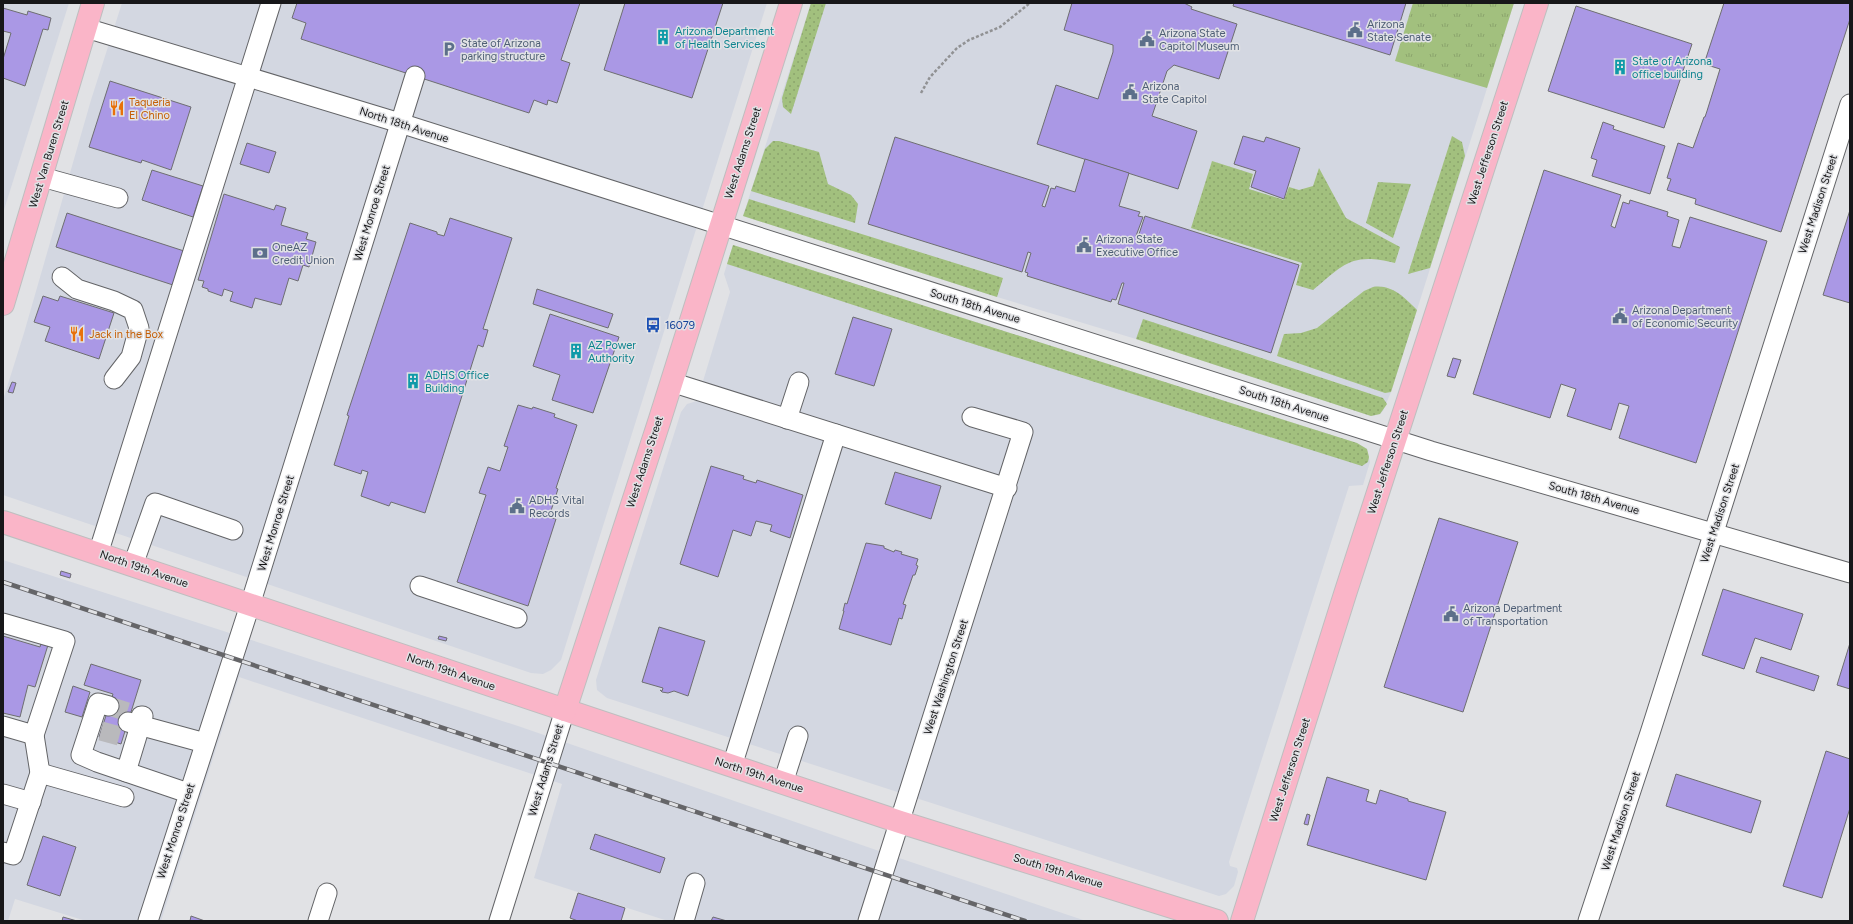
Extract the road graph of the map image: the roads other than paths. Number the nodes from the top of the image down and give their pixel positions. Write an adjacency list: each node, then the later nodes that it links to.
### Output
1 (93, 3): 5 (main road, West Van Buren Street)
2 (271, 3): 6 (street)
3 (791, 3): 12 (main road, West Adams Street)
4 (1537, 3): 21 (main road, West Jefferson Street)
5 (86, 28): 6 (street, North 18th Avenue); 10 (main road, West Van Buren Street)
6 (247, 76): 9 (street, North 18th Avenue); 26 (street)
7 (415, 76): 9 (street, West Monroe Street)
8 (1850, 104): 25 (street, West Madison Street)
9 (400, 123): 12 (street, North 18th Avenue); 30 (street, West Monroe Street)
10 (42, 177): 11 (street); 14 (main road, West Van Buren Street)
11 (118, 198)
12 (721, 226): 16 (main road, West Adams Street); 21 (street, South 18th Avenue)
13 (62, 277): 15 (street)
14 (3, 304)
15 (114, 379)
16 (671, 382): 19 (street); 33 (main road, West Adams Street)
17 (799, 382): 19 (street)
18 (972, 417): 22 (street, West Washington Street)
19 (787, 419): 20 (street)
20 (836, 434): 22 (street); 40 (street)
21 (1395, 440): 25 (street, South 18th Avenue); 59 (main road, West Jefferson Street)
22 (1007, 488): 49 (street, West Washington Street)
23 (3, 522): 26 (main road, North 19th Avenue)
24 (233, 530): 27 (street)
25 (1713, 533): 28 (street, South 18th Avenue); 60 (street, West Madison Street)
26 (98, 554): 27 (main road, North 19th Avenue)
27 (134, 565): 30 (main road, North 19th Avenue)
28 (1850, 573)
29 (420, 586): 31 (street)
30 (250, 605): 33 (main road, North 19th Avenue); 38 (street, West Monroe Street)
31 (517, 618)
32 (3, 623): 36 (street)
33 (565, 710): 40 (main road, North 19th Avenue); 55 (street, West Adams Street)
34 (100, 717): 39 (street)
35 (3, 726): 36 (street)
36 (34, 735): 42 (street)
37 (798, 736): 43 (street)
38 (205, 743): 41 (street); 45 (street, West Monroe Street)
39 (97, 762): 41 (street); 44 (street)
40 (732, 766): 43 (main road, North 19th Avenue)
41 (126, 772): 45 (street)
42 (40, 773): 44 (street); 48 (street)
43 (783, 783): 49 (main road, North 19th Avenue)
44 (89, 787): 47 (street)
45 (188, 793): 53 (street, West Monroe Street)
46 (3, 794): 48 (street)
47 (124, 797)
48 (30, 802): 50 (street)
49 (900, 822): 57 (street, West Washington Street); 58 (main road, South 19th Avenue)
50 (3, 852)
51 (695, 883): 56 (street)
52 (327, 893): 54 (street)
53 (148, 921)
54 (318, 921)
55 (499, 921)
56 (684, 921)
57 (868, 921)
58 (1217, 921)
59 (1242, 921)
60 (1588, 921)

